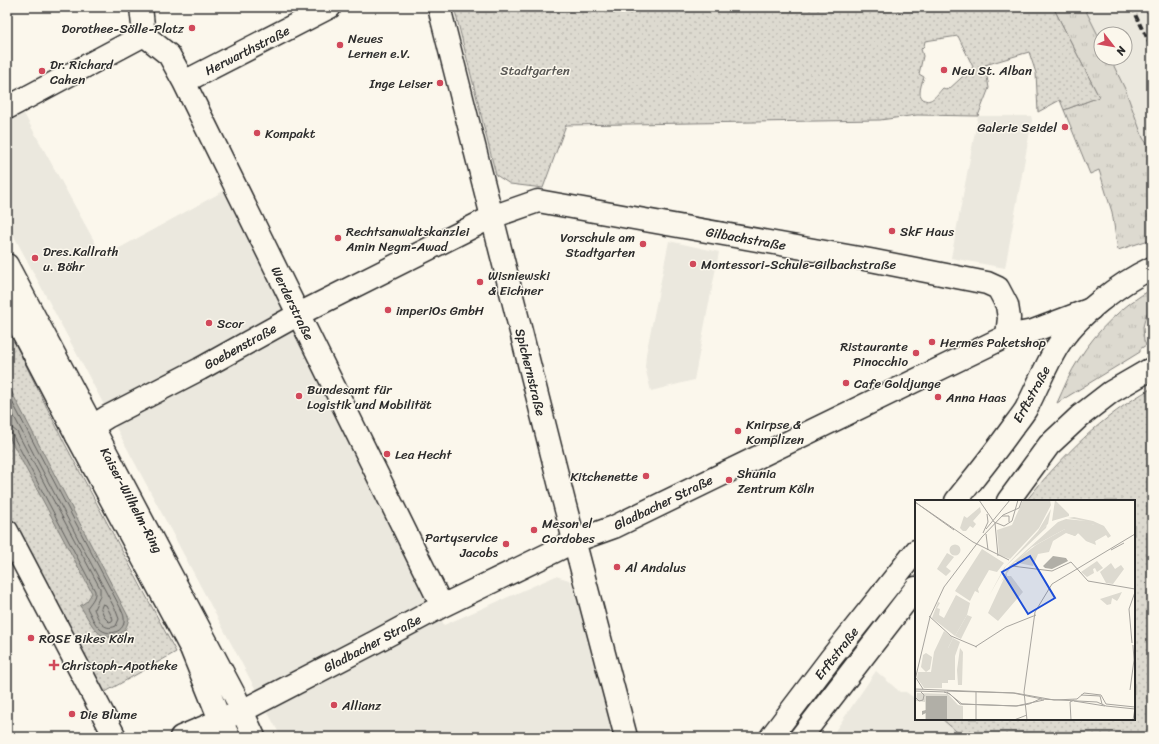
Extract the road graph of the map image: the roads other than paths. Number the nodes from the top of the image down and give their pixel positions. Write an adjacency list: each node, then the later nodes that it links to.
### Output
1 (141, 7): 4 (street)
2 (330, 7): 5 (street, Herwarthstraße)
3 (439, 7): 7 (street, Spichernstraße)
4 (144, 35): 5 (street, Werderstraße); 6 (street)
5 (184, 82): 12 (street, Werderstraße)
6 (7, 108)
7 (492, 217): 12 (street, Goebenstraße); 13 (street, Gilbachstraße); 19 (street, Spichernstraße)
8 (7, 265): 15 (street, Kaiser-Wilhelm-Ring)
9 (1152, 268): 11 (street, Erftstraße)
10 (7, 302): 15 (street, Kaiser-Wilhelm-Ring)
11 (1091, 309): 13 (street, Gladbacher Straße); 16 (street, Erftstraße)
12 (299, 314): 15 (street, Goebenstraße); 22 (street, Werderstraße)
13 (1007, 336): 19 (street, Gladbacher Straße)
14 (1149, 370): 17 (street)
15 (85, 431): 23 (street, Kaiser-Wilhelm-Ring); 25 (street, Kaiser-Wilhelm-Ring)
16 (957, 500)
17 (1009, 500)
18 (7, 531): 26 (street)
19 (575, 541): 22 (street, Gladbacher Straße); 29 (street, Spichernstraße)
20 (915, 553): 30 (street, Erftstraße)
21 (915, 589): 24 (street, Erftstraße)
22 (442, 606): 23 (street, Gladbacher Straße)
23 (242, 711): 25 (street, Gladbacher Straße); 28 (street, Kaiser-Wilhelm-Ring)
24 (815, 727): 31 (street, Erftstraße)
25 (224, 729): 27 (street, Gladbacher Straße)
26 (116, 737)
27 (181, 737)
28 (254, 737)
29 (626, 737)
30 (771, 737)
31 (801, 737)

